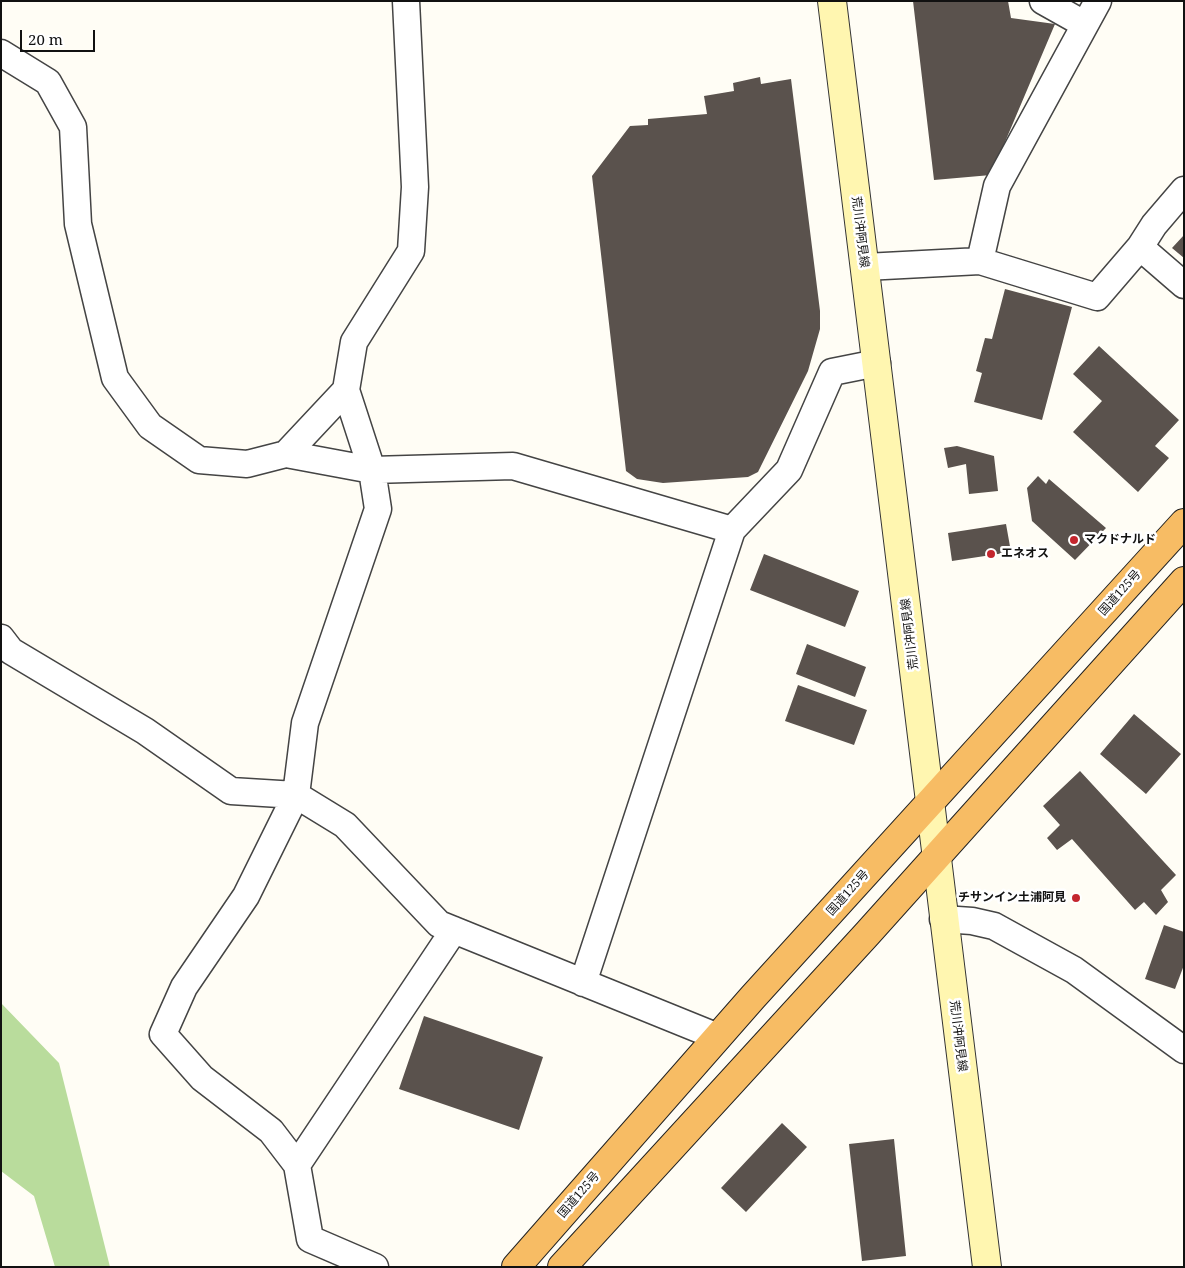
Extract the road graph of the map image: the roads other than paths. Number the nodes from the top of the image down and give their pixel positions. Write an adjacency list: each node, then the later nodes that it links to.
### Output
1 (406, 1): 13 (street)
2 (832, 1): 10 (main road, 荒川沖阿見線)
3 (1043, 1): 5 (street)
4 (1098, 1): 5 (street)
5 (1084, 24): 9 (street)
6 (1, 53): 14 (street)
7 (1184, 190): 8 (street)
8 (1140, 247): 9 (street); 11 (street)
9 (980, 261): 10 (street)
10 (865, 267): 12 (main road, 荒川沖阿見線)
11 (1184, 284)
12 (877, 363): 17 (street); 21 (main road, 荒川沖阿見線)
13 (346, 390): 14 (street); 15 (street)
14 (286, 454): 15 (street)
15 (372, 470): 17 (street); 20 (street)
16 (1184, 523): 21 (highway, 国道125号)
17 (732, 530): 25 (street)
18 (1184, 581): 22 (highway)
19 (1, 638): 20 (street)
20 (296, 794): 24 (street); 28 (street)
21 (931, 802): 22 (main road, 荒川沖阿見線); 26 (highway, 国道125号)
22 (937, 858): 23 (main road, 荒川沖阿見線); 31 (highway)
23 (943, 919): 27 (street); 32 (main road, 荒川沖阿見線)
24 (454, 930): 25 (street); 28 (street)
25 (584, 983): 26 (street)
26 (718, 1037): 30 (highway, 国道125号)
27 (1184, 1050)
28 (298, 1165): 29 (street)
29 (375, 1267)
30 (516, 1267)
31 (562, 1267)
32 (987, 1267)

